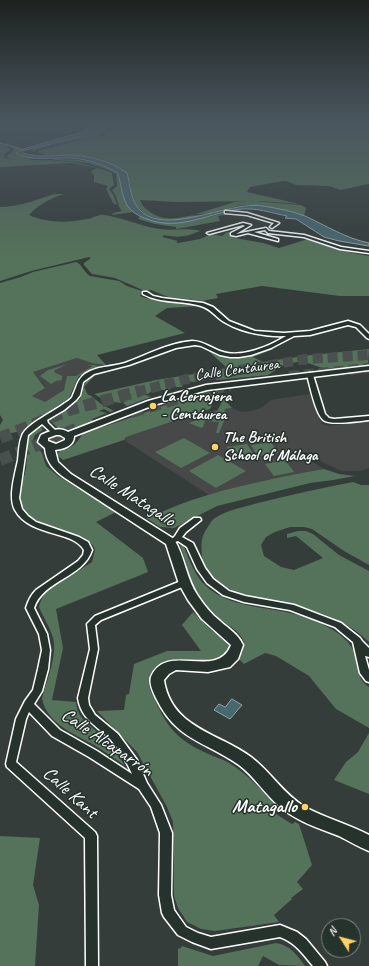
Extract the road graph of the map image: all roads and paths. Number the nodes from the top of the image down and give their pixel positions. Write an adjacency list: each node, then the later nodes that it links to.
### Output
1 (226, 212): 3 (street)
2 (261, 221): 3 (street)
3 (272, 227): 4 (street)
4 (266, 230): 5 (street); 8 (street)
5 (248, 232): 6 (street); 7 (street)
6 (209, 233)
7 (277, 240)
8 (369, 254)
9 (145, 293): 10 (street)
10 (293, 334): 11 (street); 14 (street)
11 (369, 337)
12 (369, 368): 13 (street, Calle Centáurea)
13 (310, 375): 15 (street); 17 (street, Calle Centáurea)
14 (44, 418): 16 (street); 25 (street)
15 (369, 418)
16 (54, 432): 17 (street); 18 (street, Calle Matagallo)
17 (69, 435): 18 (street)
18 (50, 447): 20 (street, Calle Matagallo)
19 (197, 520): 20 (street)
20 (174, 540): 21 (street, Calle Matagallo); 22 (street)
21 (184, 583): 26 (street); 27 (street, Calle Matagallo)
22 (357, 640): 23 (street); 24 (street)
23 (369, 654)
24 (369, 678)
25 (28, 704): 26 (street, Calle Alcaparrón); 28 (street, Calle Kant)
26 (143, 786): 29 (street, Calle Alcaparrón)
27 (369, 843)
28 (92, 966)
29 (321, 966)

